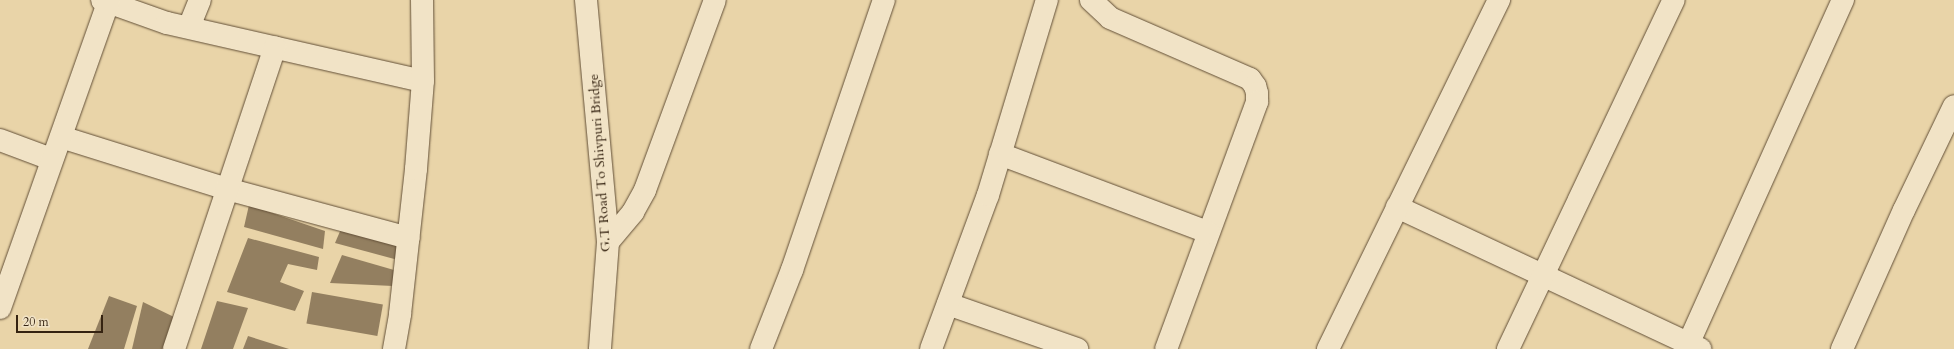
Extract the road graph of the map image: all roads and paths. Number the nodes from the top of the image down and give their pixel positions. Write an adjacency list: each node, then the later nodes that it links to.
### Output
1 (200, 0): 12 (street)
2 (422, 0): 14 (street)
3 (586, 0): 24 (street, G.T Road To Shivpuri Bridge)
4 (715, 0): 24 (street)
5 (884, 0): 33 (street)
6 (1047, 0): 18 (street)
7 (1091, 0): 22 (street)
8 (1500, 0): 21 (street)
9 (1674, 0): 25 (street)
10 (1843, 0): 29 (street)
11 (105, 1): 12 (street); 16 (street)
12 (189, 27): 13 (street)
13 (276, 47): 14 (street); 20 (street)
14 (423, 81): 23 (street)
15 (1954, 106): 39 (street)
16 (62, 137): 19 (street); 20 (street)
17 (0, 140): 19 (street)
18 (1000, 154): 22 (street); 27 (street)
19 (51, 159): 26 (street)
20 (227, 189): 23 (street); 30 (street)
21 (1397, 207): 25 (street); 37 (street)
22 (1208, 232): 36 (street)
23 (409, 238): 31 (street)
24 (608, 242): 32 (street, G.T Road To Shivpuri Bridge)
25 (1543, 276): 29 (street); 38 (street)
26 (5, 277): 28 (street)
27 (948, 304): 34 (street); 35 (street)
28 (0, 308)
29 (1691, 347)
30 (174, 349)
31 (394, 349)
32 (600, 349)
33 (761, 349)
34 (931, 349)
35 (1077, 349)
36 (1166, 349)
37 (1328, 349)
38 (1508, 349)
39 (1842, 349)

